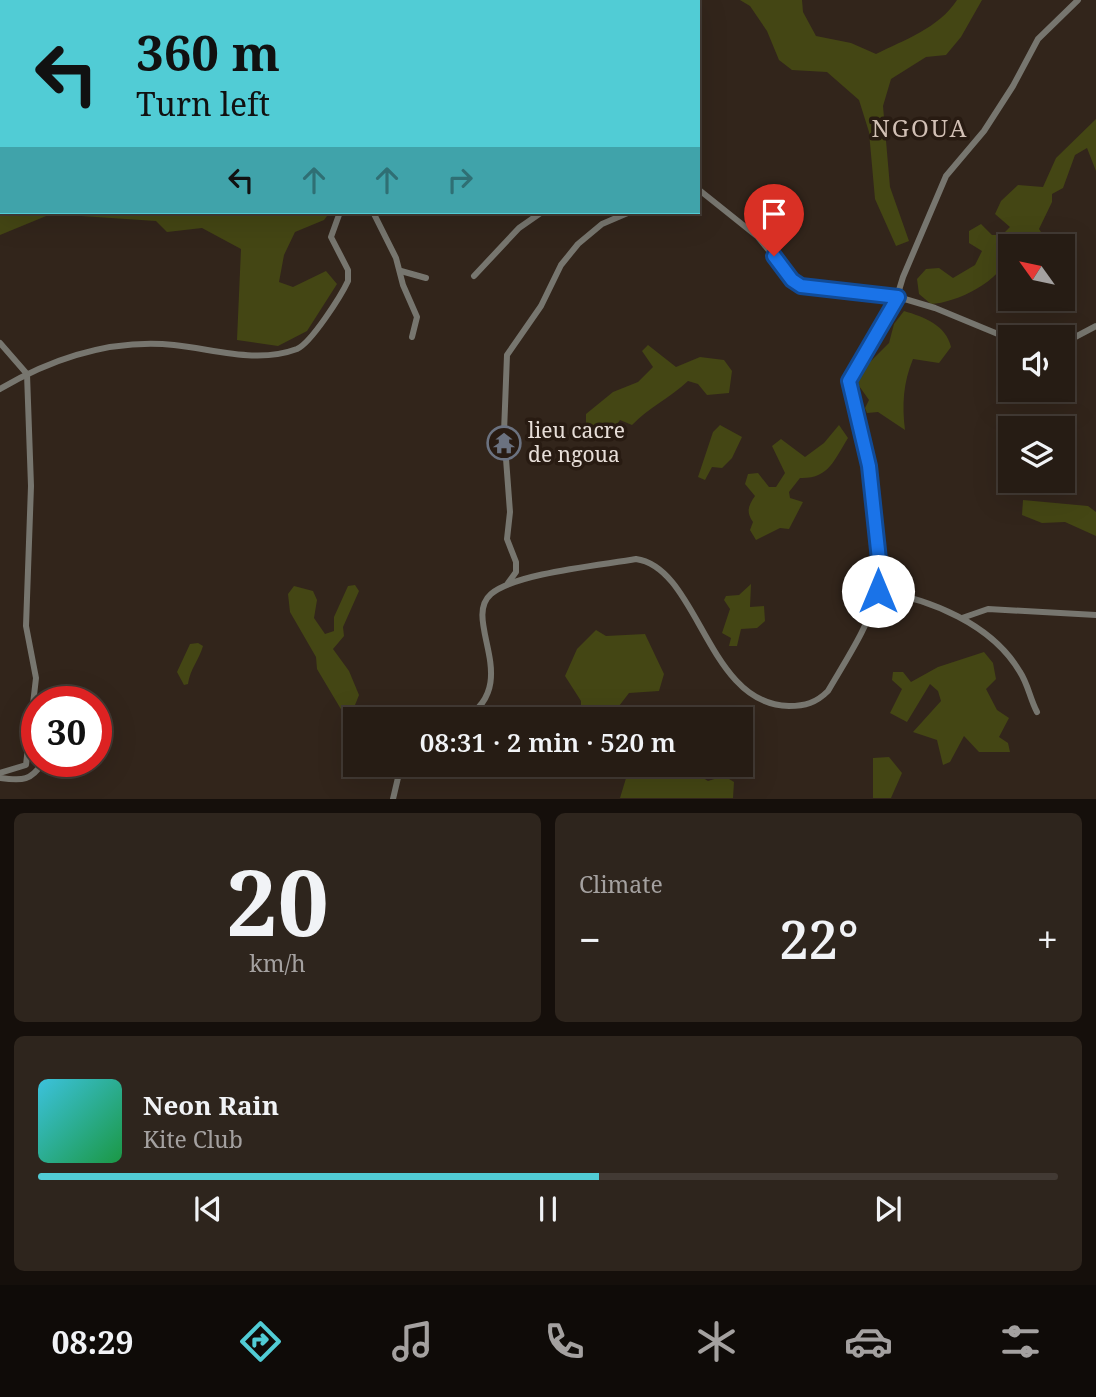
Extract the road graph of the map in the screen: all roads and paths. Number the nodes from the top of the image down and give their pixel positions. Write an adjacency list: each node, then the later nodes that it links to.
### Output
1 (1078, 0): 10 (street)
2 (700, 191): 10 (street)
3 (339, 214): 16 (street)
4 (374, 214): 7 (street)
5 (539, 214): 8 (street)
6 (625, 214): 18 (street)
7 (401, 271): 9 (street); 13 (street)
8 (474, 276)
9 (426, 278)
10 (898, 297): 12 (street); 19 (street)
11 (1096, 326): 14 (street)
12 (998, 334)
13 (412, 337)
14 (1075, 337)
15 (0, 342): 16 (street)
16 (27, 374): 17 (street); 24 (street)
17 (0, 388)
18 (508, 583): 19 (street); 22 (street)
19 (878, 591): 21 (street)
20 (1096, 615): 21 (street)
21 (962, 618): 23 (street)
22 (478, 707)
23 (1037, 712)
24 (0, 773)
25 (31, 777): 27 (street)
26 (398, 777): 28 (street)
27 (0, 778)
28 (393, 799)

